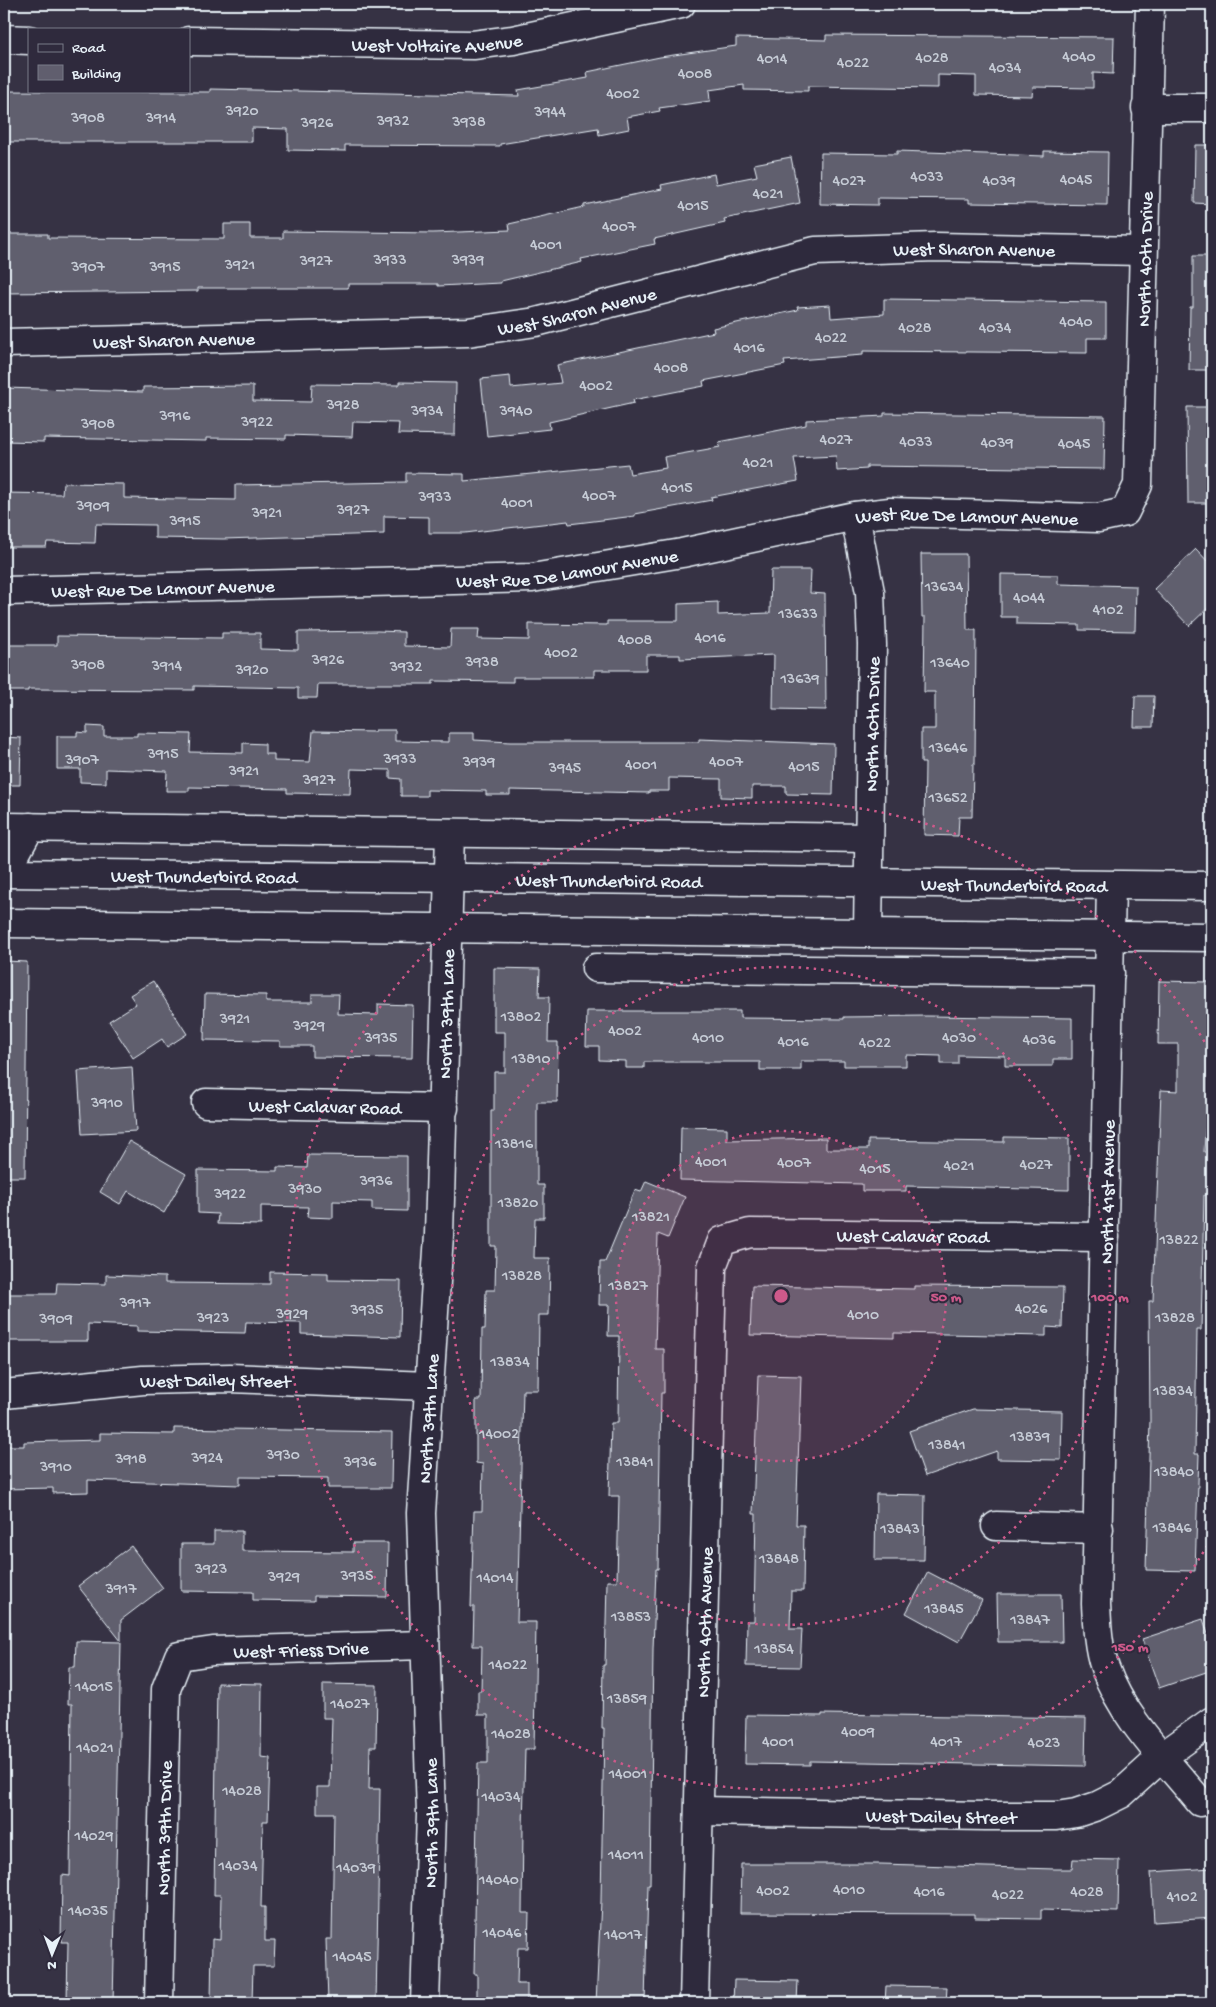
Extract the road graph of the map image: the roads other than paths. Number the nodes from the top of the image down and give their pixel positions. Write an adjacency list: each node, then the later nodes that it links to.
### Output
1 (681, 4): 5 (street, West Voltaire Avenue)
2 (1150, 4): 6 (street, North 40th Drive)
3 (4, 39): 4 (street)
4 (28, 40)
5 (190, 42)
6 (1146, 108): 7 (street); 8 (street, North 40th Drive)
7 (1212, 108)
8 (1143, 251): 9 (street, West Sharon Avenue); 10 (street, North 40th Drive)
9 (4, 343)
10 (1125, 512): 11 (street, West Rue De Lamour Avenue)
11 (855, 516): 12 (street, West Rue De Lamour Avenue); 15 (street, North 40th Drive)
12 (4, 591)
13 (17, 827): 14 (street, West Thunderbird Road); 16 (street, West Thunderbird Road)
14 (450, 833): 15 (street, West Thunderbird Road); 17 (street, North 39th Lane)
15 (869, 838): 18 (street, North 40th Drive)
16 (5, 873): 17 (street, West Thunderbird Road)
17 (449, 878): 18 (street, West Thunderbird Road); 22 (street, North 39th Lane)
18 (868, 884): 19 (street, West Thunderbird Road); 24 (street, North 40th Drive)
19 (1111, 886): 20 (street, West Thunderbird Road); 25 (street, North 41st Avenue)
20 (1212, 886)
21 (4, 923): 22 (street)
22 (448, 927): 23 (street); 31 (street, North 39th Lane)
23 (626, 930): 24 (street); 28 (street)
24 (868, 933): 25 (street)
25 (1110, 936): 26 (street); 29 (street, North 41st Avenue)
26 (1212, 936)
27 (596, 968): 28 (street)
28 (654, 968): 29 (street)
29 (1110, 973): 32 (street, North 41st Avenue)
30 (206, 1103): 31 (street, West Calavar Road)
31 (444, 1108): 34 (street, North 39th Lane)
32 (1105, 1237): 33 (street, West Calavar Road); 37 (street, North 41st Avenue)
33 (722, 1241): 43 (street, North 40th Avenue)
34 (428, 1386): 35 (street, West Dailey Street); 38 (street, North 39th Lane)
35 (4, 1394)
36 (996, 1526): 37 (street)
37 (1099, 1529): 41 (street, North 41st Avenue)
38 (424, 1645): 39 (street, West Friess Drive); 45 (street, North 39th Lane)
39 (179, 1656): 44 (street, North 39th Drive)
40 (1212, 1721): 41 (street, West Dailey Street)
41 (1163, 1756): 42 (street); 43 (street, West Dailey Street)
42 (1200, 1802)
43 (700, 1811): 46 (street, North 40th Avenue)
44 (159, 2003)
45 (425, 2003)
46 (694, 2003)

